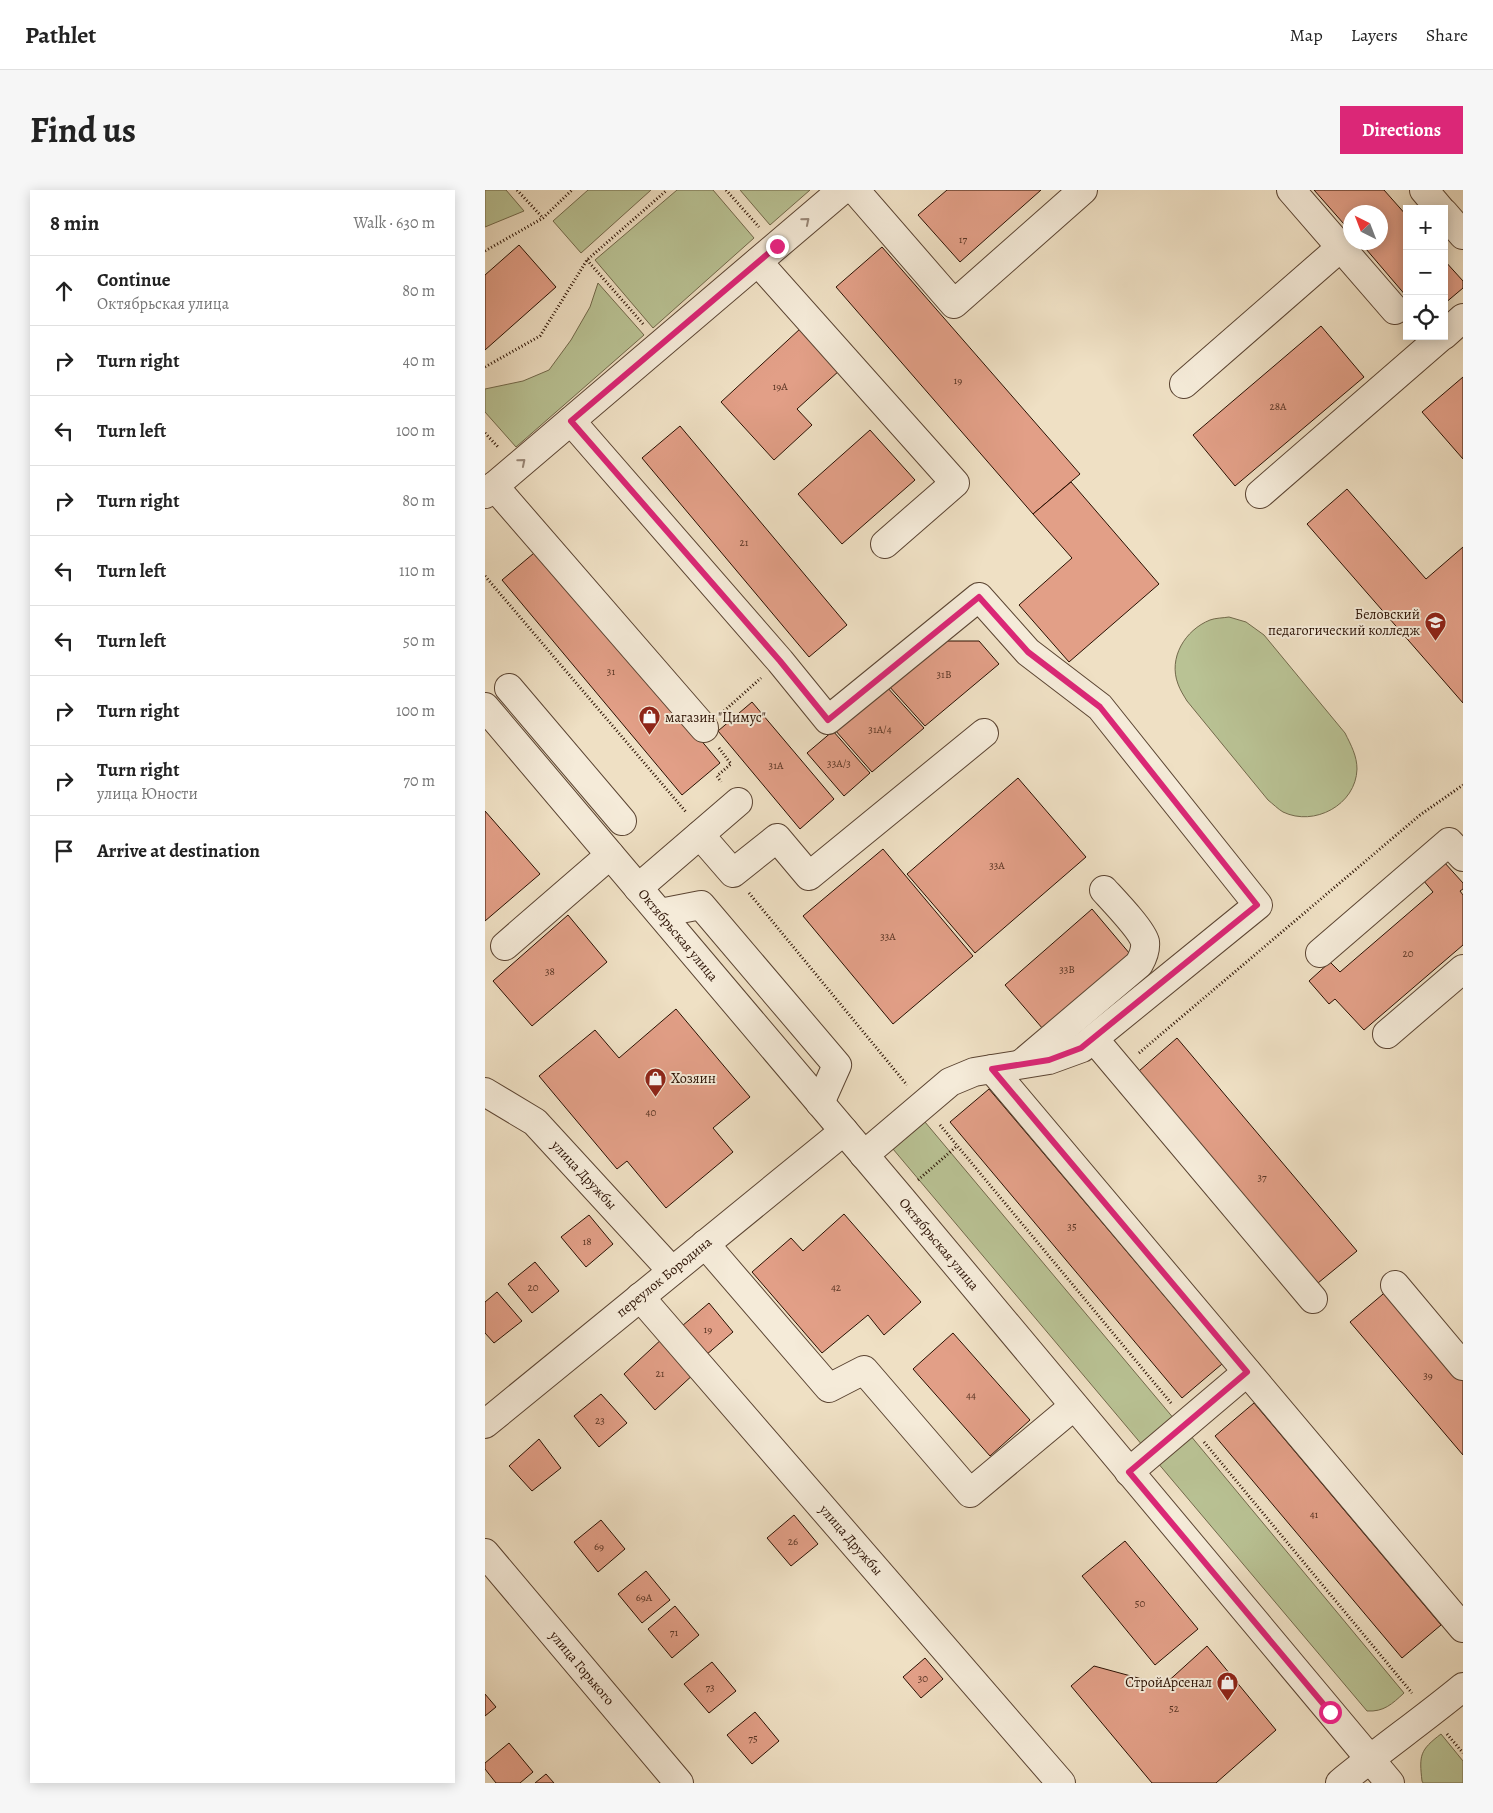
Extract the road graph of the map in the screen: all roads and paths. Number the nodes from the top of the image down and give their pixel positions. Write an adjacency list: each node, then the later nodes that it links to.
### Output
1 (517, 190): 11 (path)
2 (572, 190): 11 (path)
3 (667, 190): 17 (path)
4 (726, 190): 16 (path)
5 (842, 190): 16 (street, one-way to 5)
6 (855, 190): 7 (street)
7 (1083, 190)
8 (1291, 190): 14 (street)
9 (1425, 190): 10 (street)
10 (1437, 205)
11 (543, 218): 15 (path)
12 (1448, 218): 13 (street)
13 (1463, 235)
14 (1341, 248): 18 (street); 24 (street)
15 (485, 251)
16 (767, 254): 22 (street); 28 (street)
17 (587, 260): 22 (path); 23 (path)
18 (1395, 310)
19 (1463, 318): 20 (street)
20 (1448, 331)
21 (1437, 340): 27 (street)
22 (661, 344): 25 (street)
23 (485, 367)
24 (1185, 384)
25 (571, 421): 26 (street, one-way to 25); 48 (street)
26 (489, 490): 32 (street)
27 (1260, 494)
28 (885, 544)
29 (485, 576): 37 (path)
30 (509, 688): 36 (street)
31 (485, 707): 36 (street, Октябрьская улица)
32 (704, 728)
33 (984, 733): 40 (street)
34 (1463, 785): 51 (path)
35 (738, 802): 37 (street)
36 (584, 824): 38 (street, Октябрьская улица)
37 (700, 835): 40 (street); 41 (street)
38 (610, 855): 41 (street, Октябрьская улица); 44 (street)
39 (1463, 857): 45 (street)
40 (733, 874): 54 (path)
41 (638, 888): 43 (street, Октябрьская улица)
42 (1104, 890): 49 (street)
43 (660, 913): 53 (street, Октябрьская улица); 53 (street)
44 (505, 946)
45 (1320, 953)
46 (1463, 969): 47 (street)
47 (1387, 1034)
48 (1094, 1039): 49 (street); 51 (street)
49 (1019, 1065): 50 (street)
50 (992, 1069): 54 (street); 65 (street)
51 (1120, 1070): 63 (street)
52 (485, 1092): 60 (street, улица Дружбы)
53 (820, 1103): 55 (street, Октябрьская улица)
54 (923, 1104): 56 (path); 57 (street)
55 (844, 1131): 57 (street, Октябрьская улица); 59 (street, переулок Бородина)
56 (957, 1146): 58 (path); 67 (path)
57 (864, 1155): 58 (street, Октябрьская улица)
58 (899, 1196): 66 (street, Октябрьская улица)
59 (705, 1244): 60 (street, переулок Бородина); 66 (street)
60 (672, 1271): 62 (street, переулок Бородина)
61 (1395, 1285): 64 (street)
62 (641, 1297): 68 (street, переулок Бородина); 78 (street, улица Дружбы)
63 (1313, 1299)
64 (1463, 1366)
65 (1247, 1372): 70 (street); 72 (street)
66 (1075, 1406): 70 (street, Октябрьская улица)
67 (1175, 1407)
68 (485, 1424)
69 (1200, 1438): 74 (path)
70 (1129, 1472): 76 (street, Октябрьская улица)
71 (485, 1553): 77 (street, улица Горького)
72 (1463, 1628)
73 (1463, 1687): 74 (street)
74 (1430, 1714): 75 (path); 76 (street)
75 (1463, 1753)
76 (1369, 1759): 79 (street); 80 (street, Октябрьская улица)
77 (679, 1783)
78 (1061, 1783)
79 (1340, 1783)
80 (1390, 1783)

